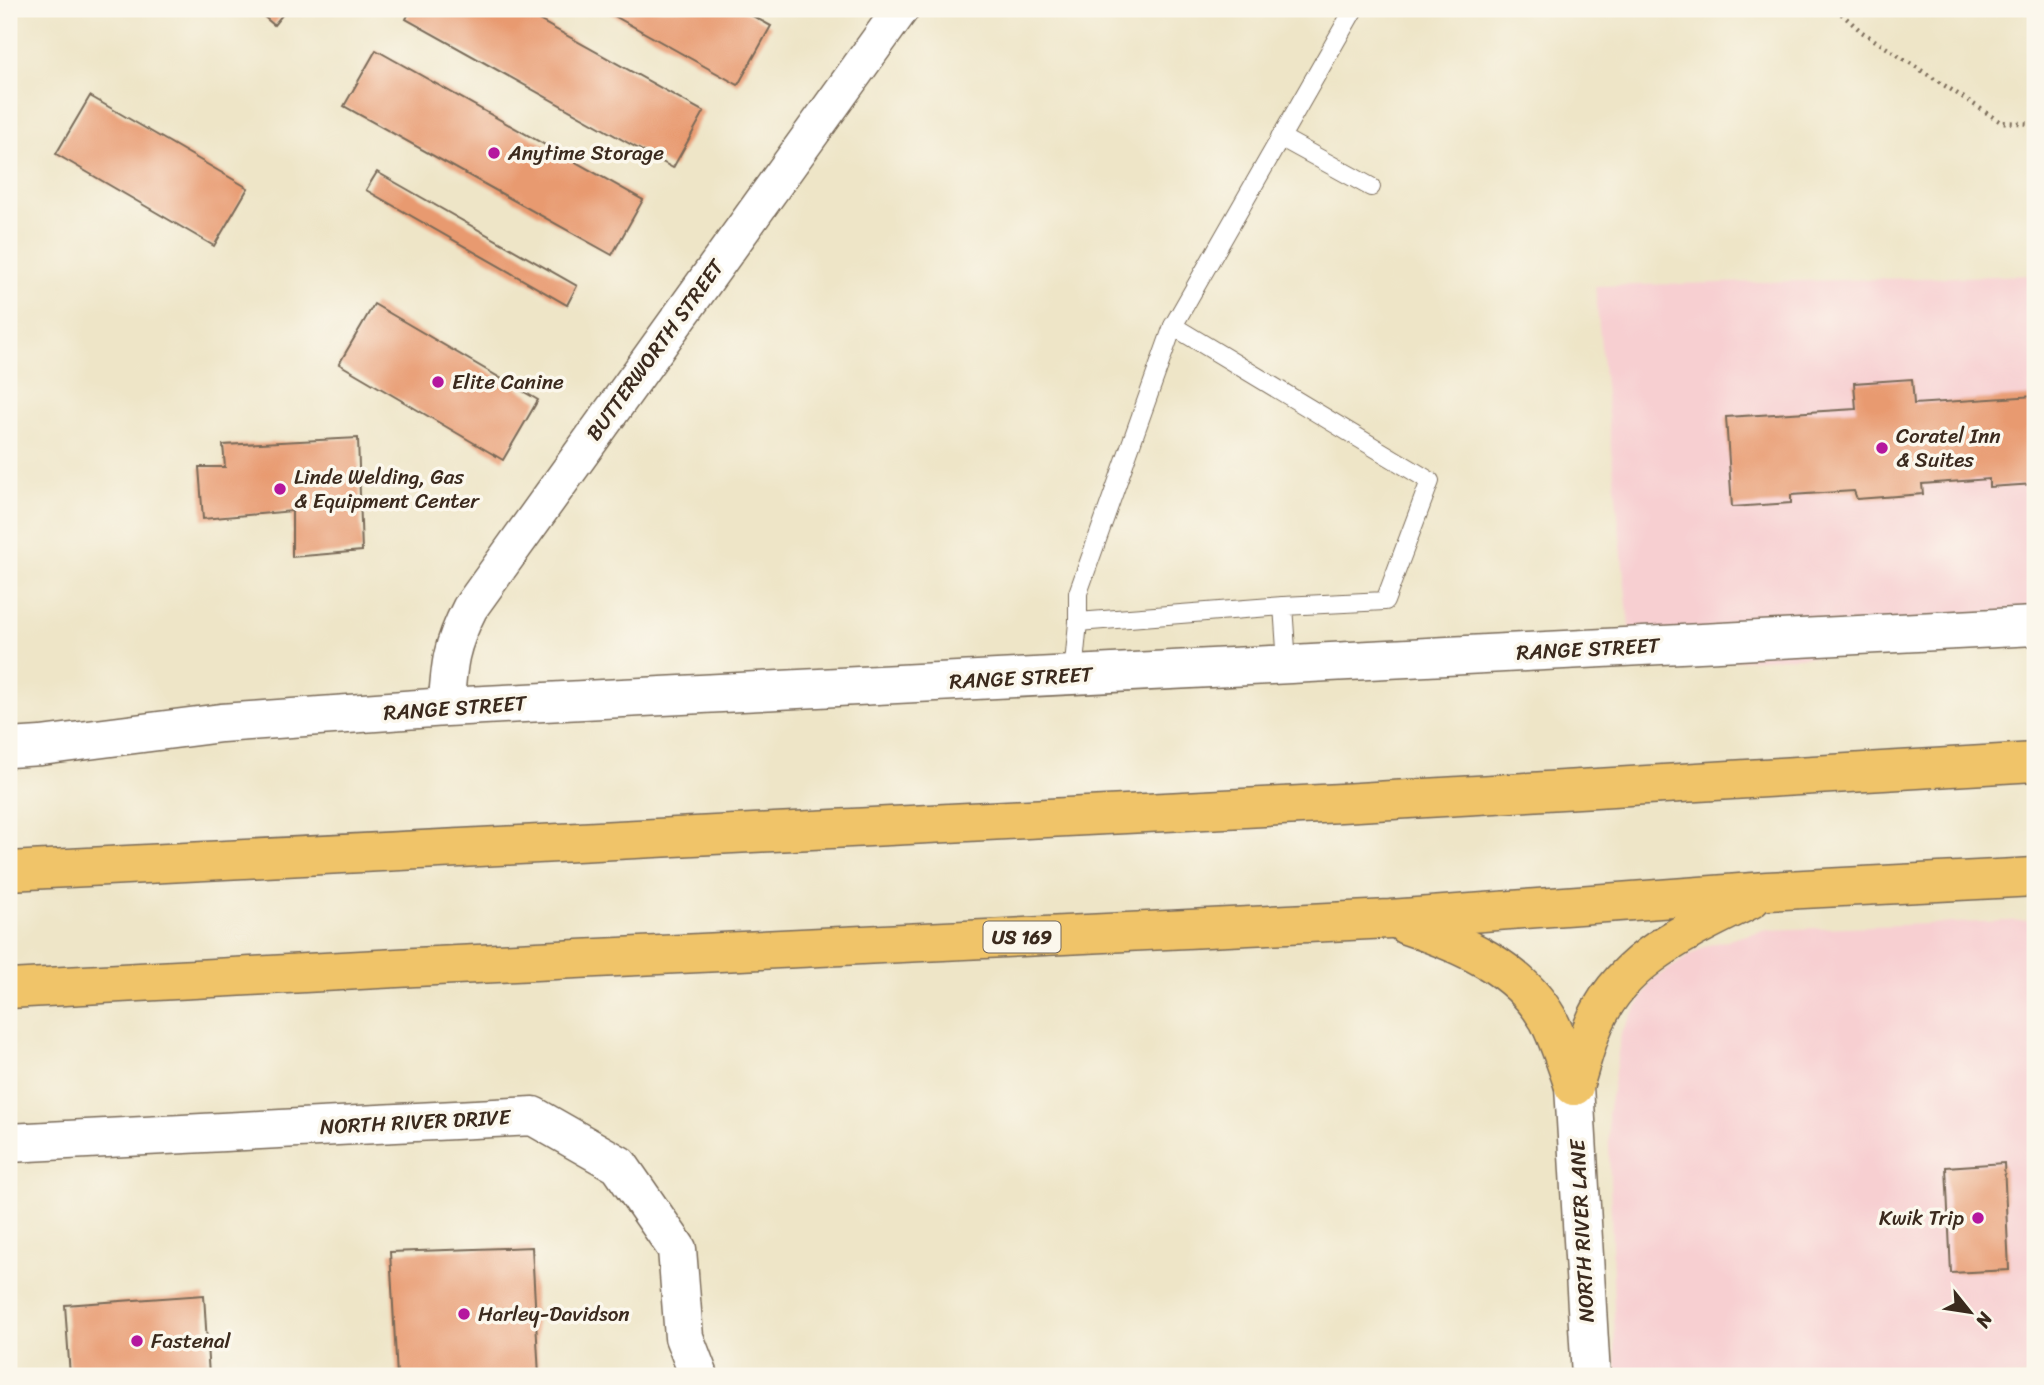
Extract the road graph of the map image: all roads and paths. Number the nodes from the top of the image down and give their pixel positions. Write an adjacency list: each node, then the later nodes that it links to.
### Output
1 (901, 9): 13 (street, BUTTERWORTH STREET)
2 (1354, 9): 5 (lane)
3 (1836, 9): 4 (path)
4 (2035, 124)
5 (1280, 137): 6 (lane); 7 (lane)
6 (1371, 187)
7 (1173, 326): 8 (lane); 9 (lane)
8 (1283, 606): 9 (lane); 11 (lane)
9 (1077, 622): 12 (lane)
10 (2035, 625): 11 (street, RANGE STREET)
11 (1287, 664): 12 (street, RANGE STREET)
12 (1073, 675): 13 (street, RANGE STREET)
13 (446, 707): 14 (street, RANGE STREET)
14 (9, 748)
15 (2035, 762): 16 (highway)
16 (9, 871)
17 (2035, 877): 18 (highway, US 169)
18 (1767, 891): 19 (highway, US 169); 21 (highway)
19 (1390, 919): 20 (highway, US 169); 21 (highway)
20 (9, 989)
21 (1574, 1086): 24 (street, NORTH RIVER LANE)
22 (9, 1143): 23 (street, NORTH RIVER DRIVE)
23 (699, 1376)
24 (1591, 1376)

